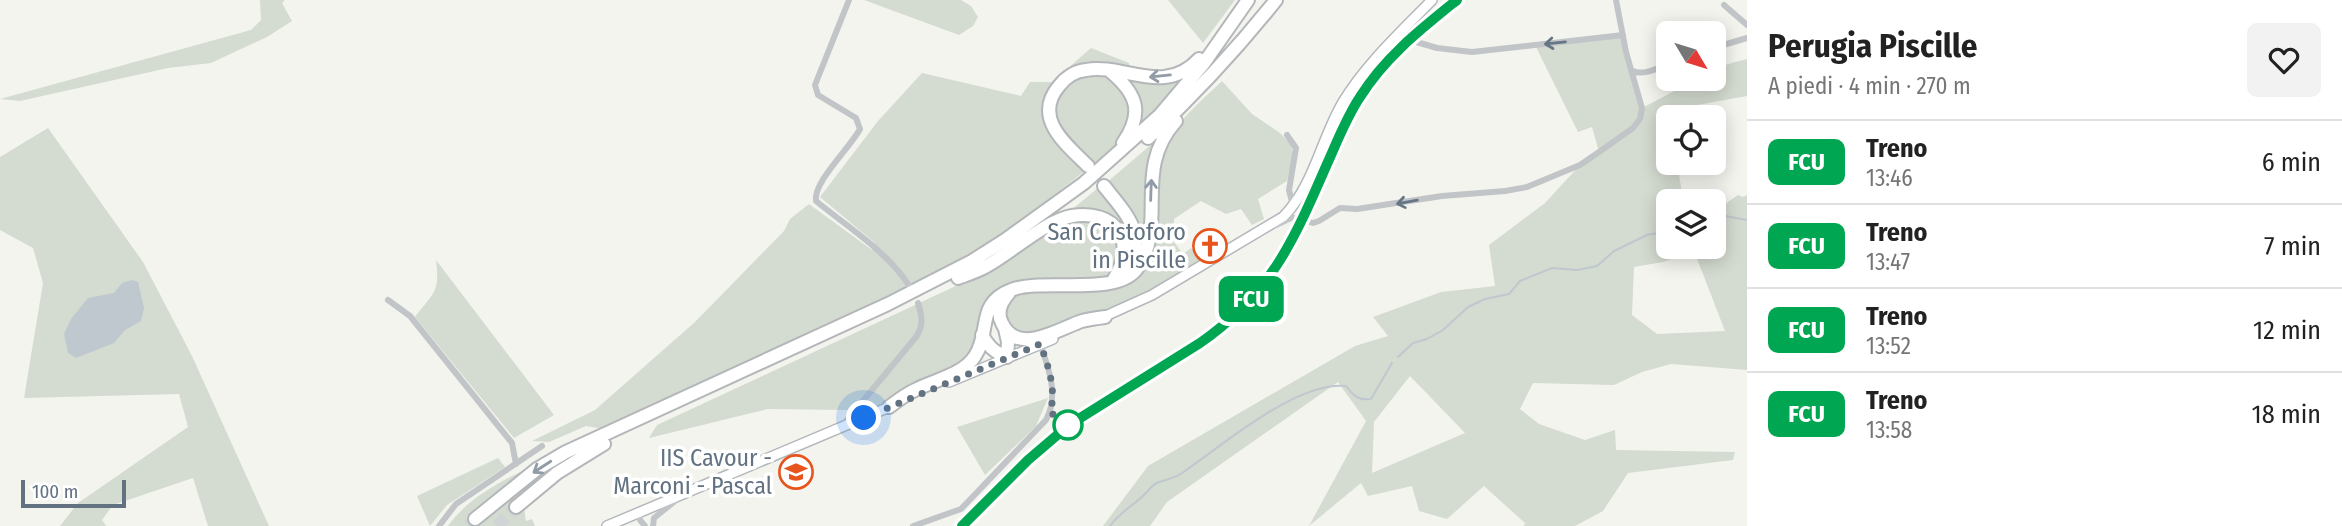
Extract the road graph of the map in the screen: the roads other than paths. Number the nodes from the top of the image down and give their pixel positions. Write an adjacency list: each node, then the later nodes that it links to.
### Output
1 (849, 0): 25 (street)
2 (1243, 0): 16 (highway, one-way to 16)
3 (1248, 0): 21 (highway)
4 (1276, 0): 9 (highway)
5 (1432, 0): 11 (main road)
6 (1616, 0): 10 (street)
7 (1724, 5): 8 (street)
8 (1747, 25)
9 (1250, 32): 23 (highway); 24 (highway, one-way to 9)
10 (1623, 35): 11 (street, one-way to 11); 15 (street)
11 (1408, 36): 20 (main road)
12 (1747, 37): 13 (street)
13 (1726, 44)
14 (1656, 68): 15 (street)
15 (1633, 71): 22 (street, one-way to 22)
16 (1111, 72): 18 (highway); 21 (highway)
17 (1287, 135): 20 (street)
18 (1087, 166)
19 (1104, 186): 24 (highway)
20 (1293, 206): 22 (main road)
21 (1046, 211): 33 (highway)
22 (1273, 223): 29 (main road)
23 (958, 278): 24 (highway); 33 (highway)
24 (1110, 281): 26 (highway)
25 (911, 287)
26 (1012, 289): 30 (highway); 31 (highway)
27 (388, 300): 39 (street)
28 (918, 303): 37 (street)
29 (1104, 317): 30 (highway); 32 (main road)
30 (1005, 329): 34 (highway)
31 (982, 335): 34 (highway); 35 (highway)
32 (1040, 344): 34 (main road); 48 (street)
33 (796, 351): 36 (highway)
34 (1007, 357): 35 (main road)
35 (889, 407): 37 (main road)
36 (671, 409): 41 (highway); 43 (highway, one-way to 43)
37 (839, 429): 40 (main road)
38 (542, 446): 39 (street)
39 (516, 464): 44 (street)
40 (695, 489): 42 (main road); 47 (street)
41 (516, 508)
42 (641, 511): 45 (main road); 46 (street); 47 (street)
43 (475, 519)
44 (439, 526)
45 (607, 526)
46 (645, 526)
47 (652, 526)
48 (913, 526)

